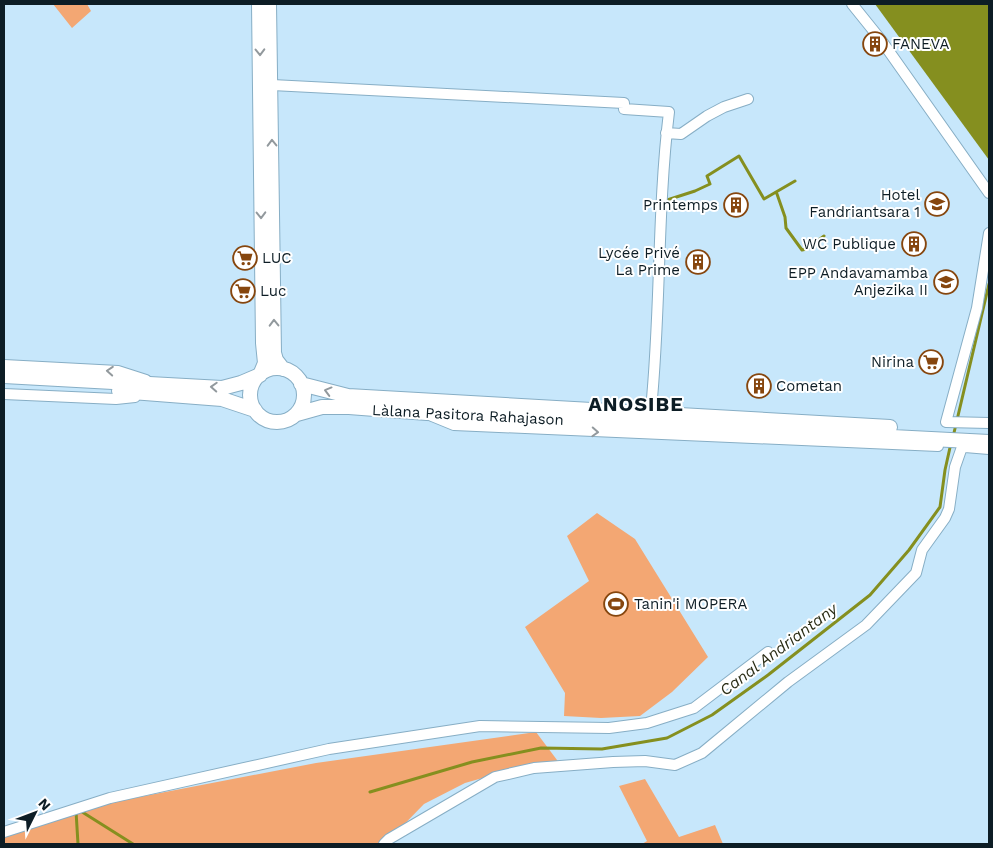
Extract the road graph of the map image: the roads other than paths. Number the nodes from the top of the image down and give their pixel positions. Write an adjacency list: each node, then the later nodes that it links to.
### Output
1 (259, 4): 11 (main road, one-way to 11)
2 (270, 4): 4 (main road)
3 (852, 4): 7 (street)
4 (272, 85): 6 (street); 10 (main road, one-way to 4)
5 (748, 99): 6 (street)
6 (666, 133): 17 (street)
7 (989, 193)
8 (989, 233): 22 (street)
9 (4, 365): 15 (street, one-way to 9)
10 (283, 369): 11 (main road); 13 (main road)
11 (260, 375): 15 (main road, one-way to 15); 18 (main road)
12 (4, 376): 15 (main road)
13 (301, 384): 19 (main road); 22 (main road, Làlana Pasitora Rahajason, one-way to 13)
14 (4, 385): 15 (main road)
15 (157, 389): 16 (street); 18 (main road)
16 (4, 394)
17 (651, 409)
18 (255, 410): 19 (main road)
19 (297, 414): 22 (main road, Làlana Pasitora Rahajason, one-way to 22)
20 (989, 423): 23 (street)
21 (989, 433): 23 (main road)
22 (940, 434): 23 (main road)
23 (959, 437): 24 (main road); 25 (street); 28 (street)
24 (989, 442)
25 (989, 449)
26 (768, 652): 27 (street)
27 (4, 832)
28 (384, 844)

